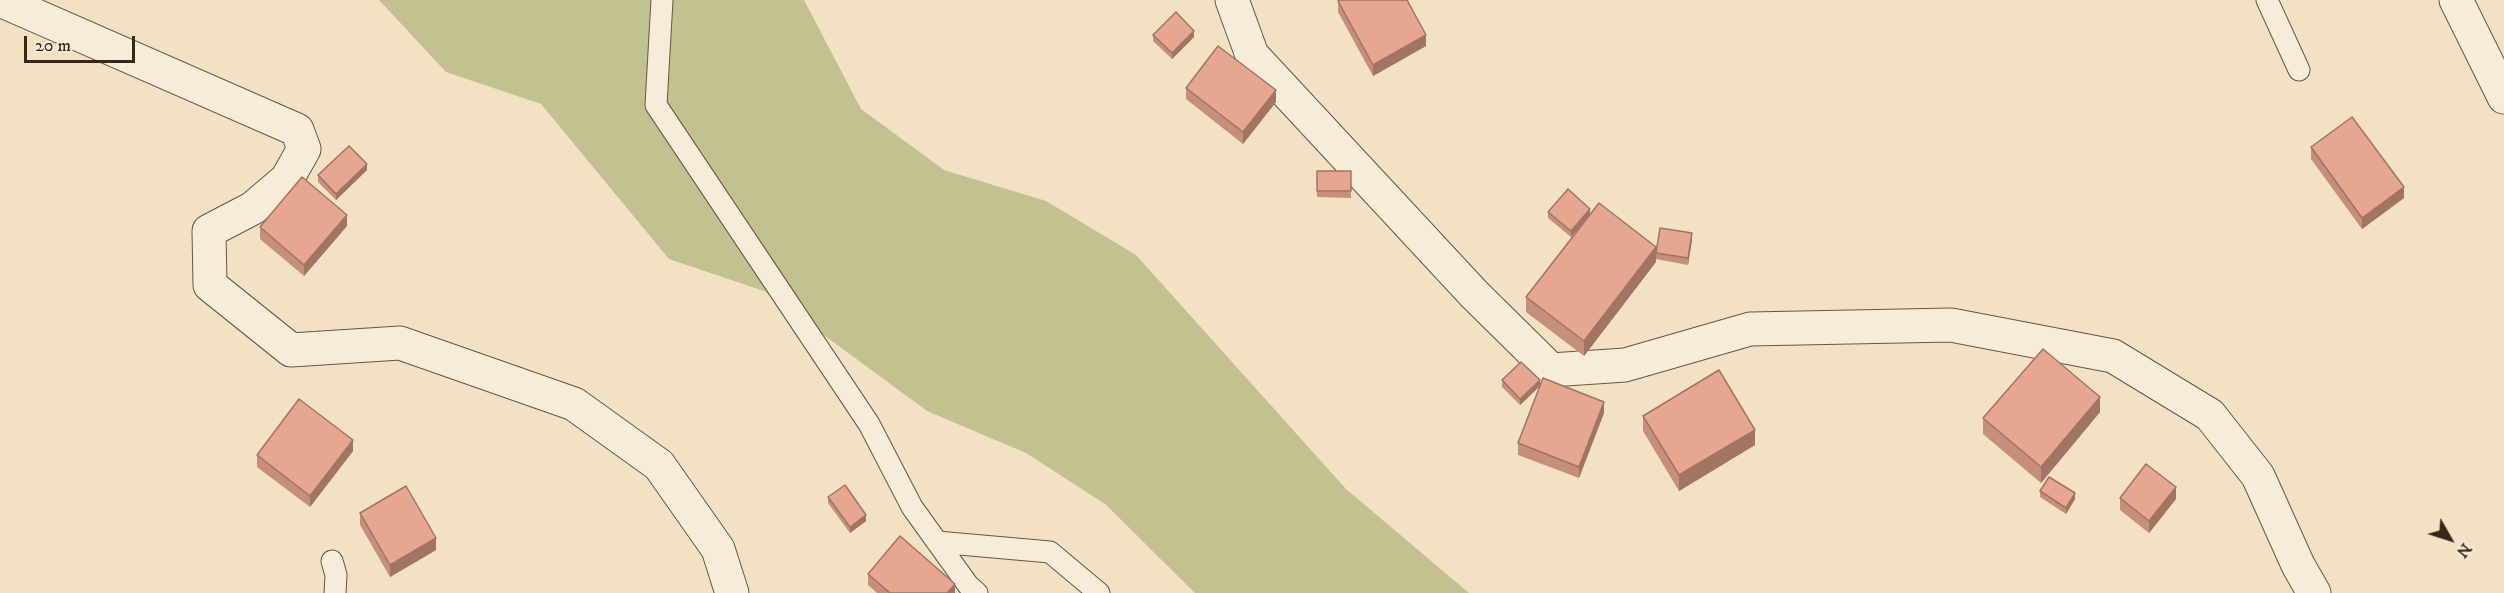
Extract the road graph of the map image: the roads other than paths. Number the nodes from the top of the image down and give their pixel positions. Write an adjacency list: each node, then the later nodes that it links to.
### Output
1 (662, 0): 8 (lane)
2 (1232, 0): 14 (street)
3 (2267, 0): 6 (lane)
4 (2456, 0): 7 (street)
5 (6, 1): 11 (street)
6 (2299, 70)
7 (2504, 97)
8 (937, 542): 12 (lane); 13 (lane)
9 (332, 561): 10 (lane)
10 (335, 593)
11 (732, 593)
12 (977, 593)
13 (1099, 593)
14 (2314, 593)

